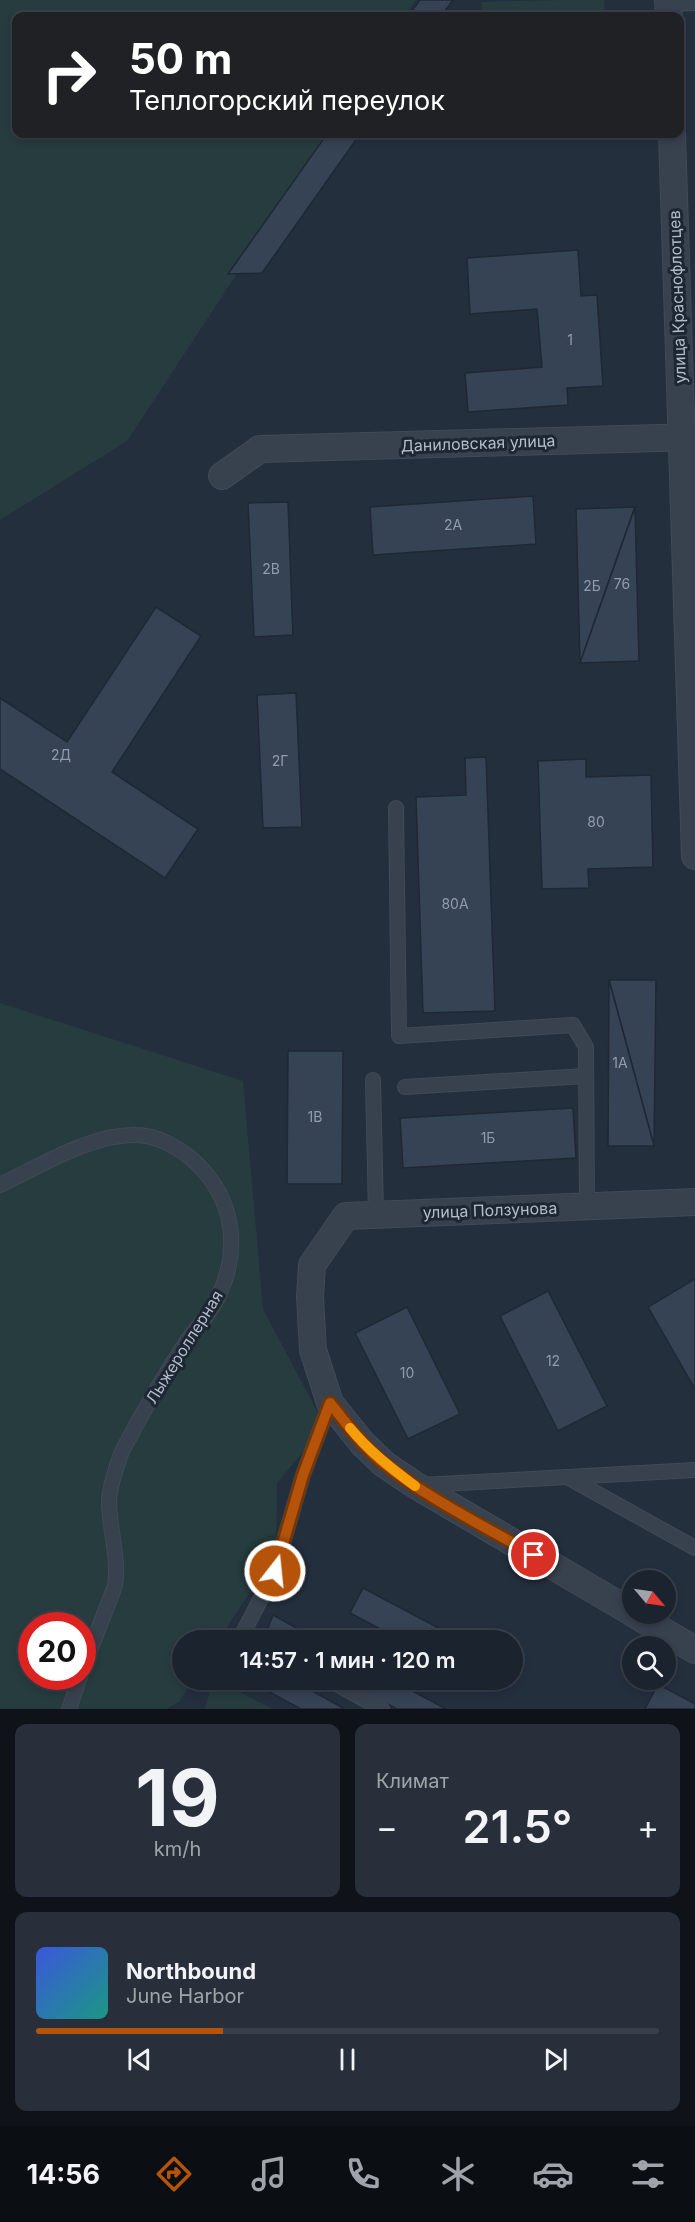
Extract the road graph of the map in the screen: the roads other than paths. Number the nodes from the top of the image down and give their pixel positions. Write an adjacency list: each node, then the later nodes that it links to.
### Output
1 (695, 3): 2 (lane)
2 (668, 7)
3 (672, 138): 4 (street, улица Краснофлотцев)
4 (688, 437): 5 (street, Даниловская улица); 7 (street, улица Краснофлотцев)
5 (222, 476)
6 (396, 808): 9 (lane)
7 (695, 836): 8 (street, улица Краснофлотцев)
8 (695, 856)
9 (586, 1076): 11 (lane); 14 (lane)
10 (374, 1080): 15 (lane)
11 (405, 1087)
12 (0, 1185): 24 (lane, Лыжероллерная)
13 (695, 1202): 14 (street, улица Ползунова)
14 (587, 1206): 15 (street, улица Ползунова)
15 (376, 1214): 16 (street, улица Ползунова)
16 (330, 1403): 19 (street); 23 (lane)
17 (695, 1470): 18 (lane)
18 (569, 1478): 19 (lane); 20 (lane)
19 (415, 1485): 21 (street)
20 (695, 1548)
21 (622, 1607)
22 (651, 1624): 25 (street)
23 (245, 1630)
24 (96, 1634)
25 (695, 1650)
26 (76, 1690): 28 (lane)
27 (347, 1690): 29 (lane)
28 (69, 1709)
29 (382, 1709)

